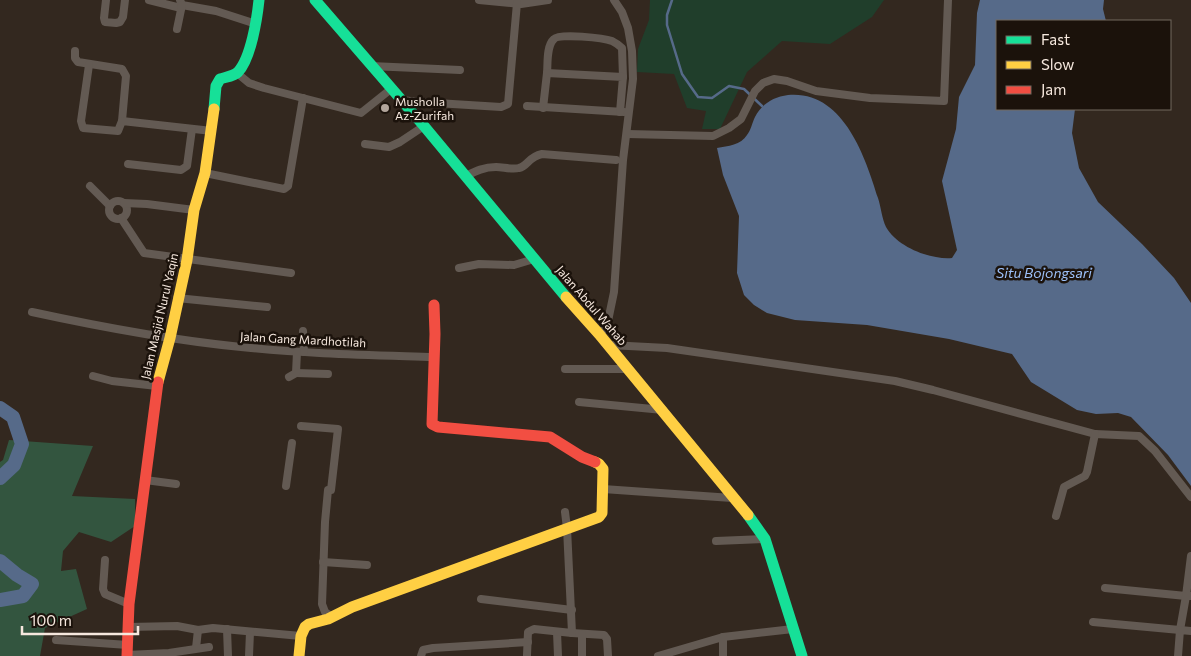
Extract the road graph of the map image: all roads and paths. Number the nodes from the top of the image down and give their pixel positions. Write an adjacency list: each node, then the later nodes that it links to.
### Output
1 (106, 0): 2 (street)
2 (126, 0)
3 (149, 0): 11 (street)
4 (259, 0): 12 (street)
5 (314, 0): 16 (street, Jalan Abdul Wahab)
6 (478, 0): 10 (street)
7 (548, 0): 10 (street)
8 (614, 0): 27 (street)
9 (948, 0): 32 (street)
10 (517, 3): 23 (street)
11 (181, 4): 12 (street); 13 (street)
12 (256, 24): 18 (street)
13 (177, 29)
14 (75, 51): 15 (street)
15 (89, 65): 28 (street); 28 (street)
16 (372, 66): 17 (street); 21 (street, Jalan Abdul Wahab)
17 (460, 70)
18 (237, 73): 22 (street); 31 (street, Jalan Masjid Nurul Yaqin)
19 (547, 73): 20 (street); 20 (street); 25 (street)
20 (623, 77): 26 (street)
21 (391, 89): 22 (street); 23 (street, Jalan Abdul Wahab)
22 (304, 98): 36 (street)
23 (401, 100): 29 (street, Jalan Abdul Wahab)
24 (527, 106): 25 (street)
25 (543, 108): 26 (street)
26 (620, 112): 27 (street)
27 (629, 112): 32 (street)
28 (122, 121): 30 (street)
29 (424, 126): 33 (street); 37 (street, Jalan Abdul Wahab)
30 (192, 129): 31 (street); 35 (street)
31 (212, 131): 36 (street, Jalan Masjid Nurul Yaqin)
32 (627, 134): 52 (street)
33 (364, 144)
34 (616, 160): 37 (street)
35 (128, 164)
36 (205, 173): 41 (street, Jalan Masjid Nurul Yaqin)
37 (466, 176): 43 (street, Jalan Abdul Wahab)
38 (90, 186): 40 (street)
39 (124, 203): 40 (street); 41 (street); 42 (street)
40 (110, 206): 42 (street)
41 (194, 210): 44 (street, Jalan Masjid Nurul Yaqin)
42 (121, 218): 44 (street)
43 (534, 259): 45 (street); 52 (street, Jalan Abdul Wahab)
44 (186, 260): 46 (street); 47 (street, Jalan Masjid Nurul Yaqin)
45 (459, 268)
46 (291, 273)
47 (177, 298): 49 (street); 53 (street, Jalan Masjid Nurul Yaqin)
48 (434, 305): 56 (street)
49 (267, 307)
50 (32, 312): 53 (street, Jalan Gang Mardhotilah)
51 (303, 331): 55 (street)
52 (599, 334): 54 (street, Jalan Abdul Wahab)
53 (170, 338): 55 (street, Jalan Gang Mardhotilah); 61 (street, Jalan Masjid Nurul Yaqin)
54 (609, 346): 58 (street, Jalan Abdul Wahab); 65 (street)
55 (300, 352): 56 (street, Jalan Gang Mardhotilah); 59 (street)
56 (434, 357): 70 (street)
57 (565, 369): 58 (street)
58 (628, 369): 63 (street, Jalan Abdul Wahab)
59 (328, 374)
60 (93, 376): 61 (street)
61 (157, 386): 67 (street, Jalan Masjid Nurul Yaqin)
62 (579, 402): 63 (street)
63 (663, 410): 72 (street, Jalan Abdul Wahab)
64 (301, 426): 80 (street)
65 (1095, 434): 71 (street); 74 (street)
66 (292, 442): 69 (street)
67 (145, 480): 68 (street); 85 (street, Jalan Masjid Nurul Yaqin)
68 (176, 484)
69 (286, 486)
70 (603, 488): 72 (street); 75 (street)
71 (1191, 497)
72 (732, 498): 76 (street, Jalan Abdul Wahab)
73 (565, 512): 75 (street)
74 (1056, 516)
75 (567, 528): 86 (street); 87 (street)
76 (765, 539): 77 (street); 91 (street, Jalan Abdul Wahab)
77 (716, 541)
78 (1191, 556): 83 (street)
79 (105, 560): 85 (street)
80 (324, 562): 81 (street); 87 (street)
81 (367, 566)
82 (1105, 588): 83 (street)
83 (1189, 596): 93 (street)
84 (481, 599): 86 (street)
85 (129, 604): 89 (street, Jalan Masjid Nurul Yaqin)
86 (572, 610): 97 (street)
87 (332, 617): 99 (street)
88 (1093, 622): 93 (street)
89 (128, 627): 92 (street); 105 (street, Jalan Masjid Nurul Yaqin)
90 (227, 629): 92 (street); 95 (street); 107 (street)
91 (793, 629): 100 (street); 116 (street, Jalan Abdul Wahab)
92 (198, 630): 104 (street)
93 (1180, 630): 94 (street); 117 (street)
94 (1191, 631)
95 (250, 632): 99 (street); 108 (street)
96 (558, 632): 97 (street); 102 (street); 111 (street)
97 (572, 633): 98 (street)
98 (582, 634): 112 (street); 113 (street)
99 (301, 636): 109 (street)
100 (723, 637): 114 (street); 115 (street)
101 (56, 640): 105 (street)
102 (528, 642): 106 (street); 110 (street)
103 (209, 647): 104 (street)
104 (196, 648): 105 (street)
105 (127, 652)
106 (527, 655)
107 (228, 656)
108 (249, 656)
109 (299, 656)
110 (421, 656)
111 (558, 656)
112 (582, 656)
113 (608, 656)
114 (658, 656)
115 (723, 656)
116 (802, 656)
117 (1178, 656)

